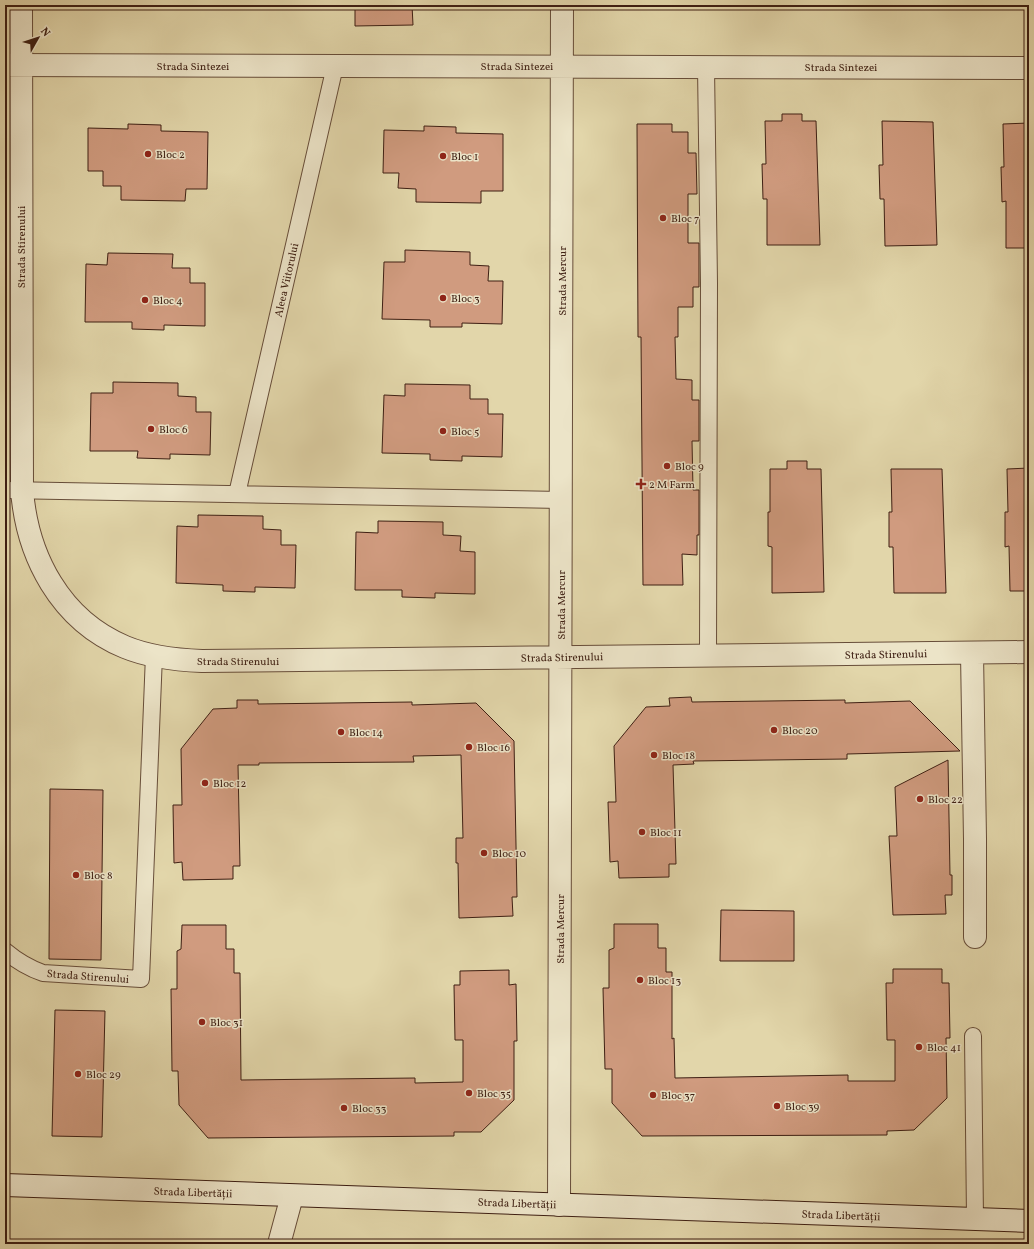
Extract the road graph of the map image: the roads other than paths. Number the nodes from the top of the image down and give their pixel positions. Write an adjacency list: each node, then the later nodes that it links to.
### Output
1 (21, 5): 3 (street, Strada Stirenului)
2 (562, 5): 5 (street, Strada Mercur)
3 (13, 65): 4 (street, Strada Sintezei); 8 (street, Strada Stirenului)
4 (335, 66): 5 (street, Strada Sintezei); 9 (lane, Aleea Viitorului)
5 (562, 67): 6 (street, Strada Sintezei); 10 (street, Strada Mercur)
6 (706, 67): 7 (street, Strada Sintezei); 14 (lane)
7 (1029, 68)
8 (13, 490): 9 (lane); 13 (street, Strada Stirenului)
9 (237, 494): 10 (lane)
10 (561, 500): 15 (street, Strada Mercur)
11 (1029, 652): 12 (street, Strada Stirenului)
12 (972, 653): 14 (street, Strada Stirenului); 16 (street)
13 (154, 655): 15 (street, Strada Stirenului); 17 (lane, Strada Stirenului)
14 (708, 655): 15 (street, Strada Stirenului)
15 (560, 657): 21 (street, Strada Mercur)
16 (975, 937)
17 (5, 951)
18 (973, 1036): 22 (lane)
19 (5, 1185): 20 (street, Strada Libertății)
20 (292, 1196): 21 (street, Strada Libertății); 24 (street)
21 (559, 1205): 22 (street, Strada Libertății)
22 (975, 1219): 23 (street, Strada Libertății)
23 (1029, 1221)
24 (279, 1244)

